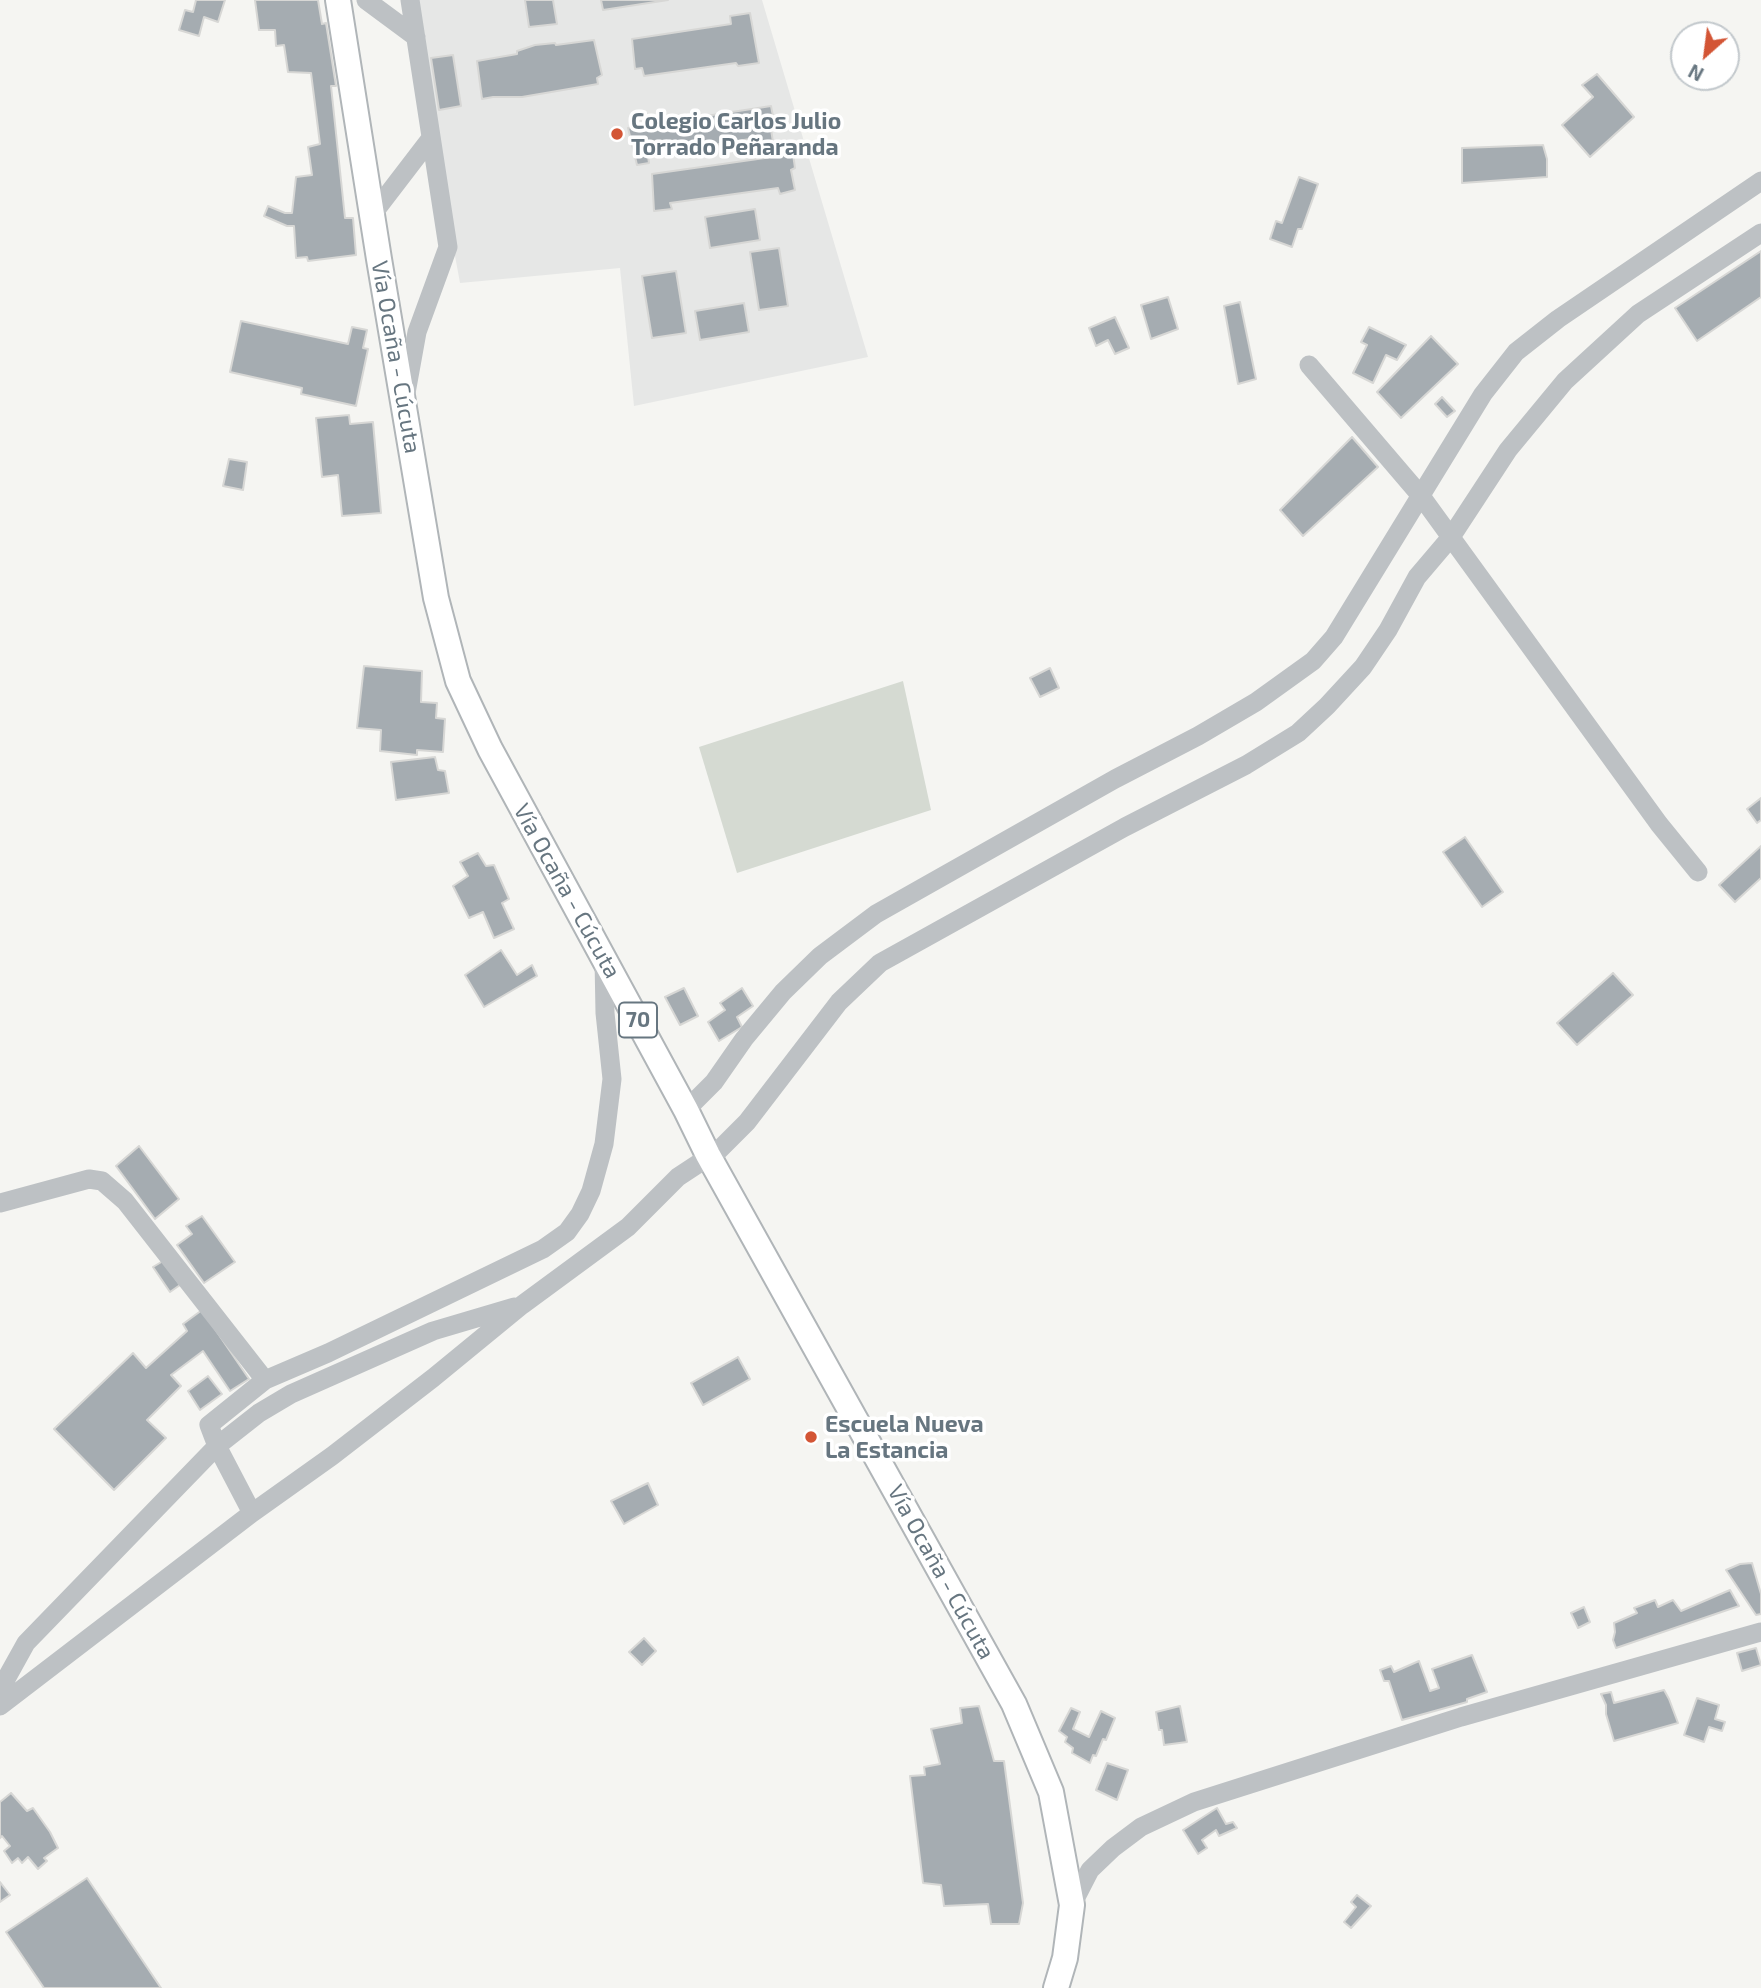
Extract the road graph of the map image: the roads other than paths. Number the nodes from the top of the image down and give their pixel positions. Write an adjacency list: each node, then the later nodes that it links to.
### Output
1 (338, 0): 7 (main road, Vía Ocaña - Cúcuta / 70)
2 (366, 0): 4 (street)
3 (410, 0): 4 (street)
4 (416, 37): 5 (street)
5 (431, 138): 7 (street); 10 (street)
6 (1761, 181): 11 (street)
7 (372, 215): 10 (main road, Vía Ocaña - Cúcuta / 70)
8 (1761, 233): 12 (street)
9 (1309, 365): 11 (street)
10 (404, 405): 14 (main road, Vía Ocaña - Cúcuta / 70)
11 (1421, 496): 12 (street); 15 (street)
12 (1451, 537): 13 (street); 16 (street)
13 (1698, 872)
14 (604, 958): 15 (main road, Vía Ocaña - Cúcuta / 70); 19 (street)
15 (686, 1110): 16 (main road, Vía Ocaña - Cúcuta / 70)
16 (708, 1155): 18 (street); 25 (main road, Vía Ocaña - Cúcuta / 70)
17 (0, 1203): 19 (street)
18 (522, 1305): 20 (street); 21 (street)
19 (264, 1380): 20 (street)
20 (217, 1446): 21 (street); 23 (street)
21 (252, 1513): 24 (street)
22 (1761, 1632): 25 (street)
23 (0, 1690)
24 (0, 1706)
25 (1072, 1905): 26 (main road, Vía Ocaña - Cúcuta / 70)
26 (1056, 1988)

